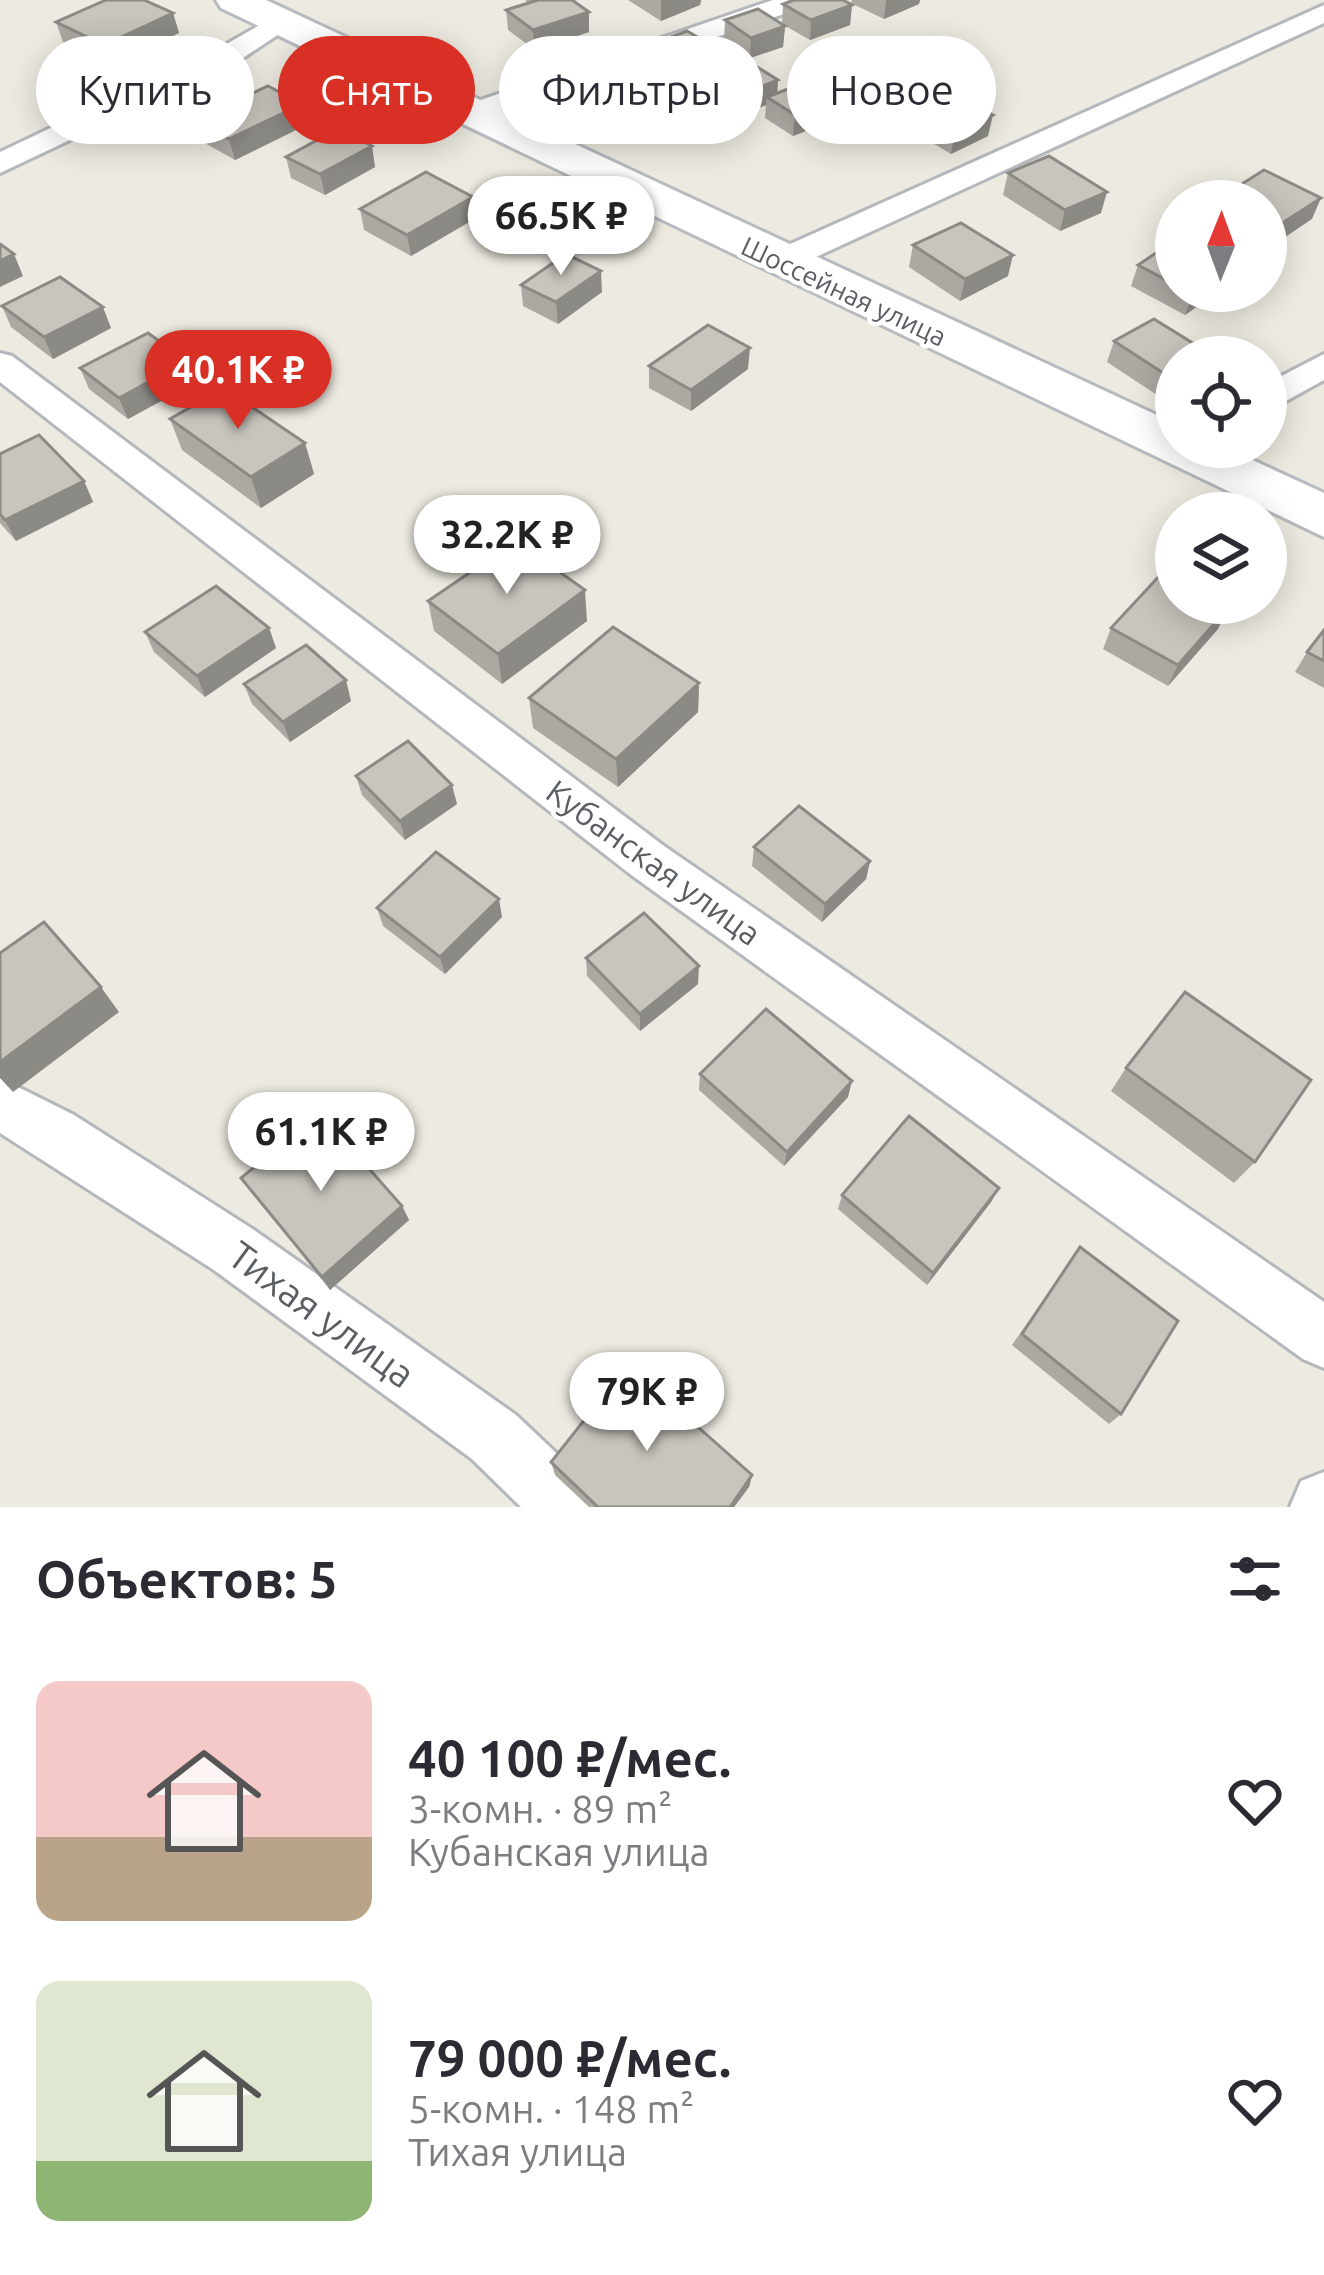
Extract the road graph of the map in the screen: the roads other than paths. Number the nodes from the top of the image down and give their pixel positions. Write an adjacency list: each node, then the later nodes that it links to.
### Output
1 (236, 0): 4 (main road, Шоссейная улица)
2 (797, 0): 6 (street)
3 (1324, 13): 9 (street)
4 (279, 22): 5 (main road, Шоссейная улица); 8 (street)
5 (309, 36)
6 (475, 111)
7 (475, 113): 9 (main road, Шоссейная улица)
8 (0, 164)
9 (780, 261): 13 (main road, Шоссейная улица)
10 (0, 364): 17 (street, Кубанская улица)
11 (1324, 365): 12 (street)
12 (1287, 387)
13 (1155, 435)
14 (1224, 468): 15 (main road, Шоссейная улица)
15 (1324, 518)
16 (0, 1105): 18 (street, Тихая улица)
17 (1324, 1338)
18 (566, 1507)

